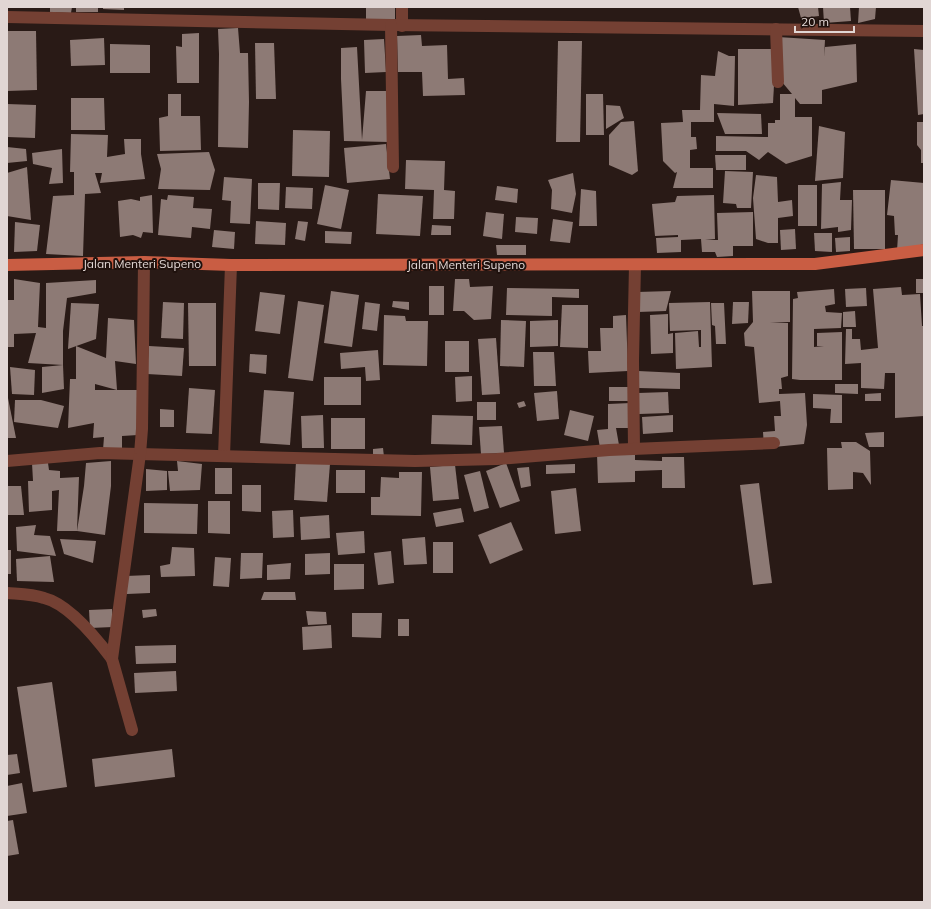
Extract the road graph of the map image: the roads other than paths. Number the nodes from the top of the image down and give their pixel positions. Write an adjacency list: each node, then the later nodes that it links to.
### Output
1 (402, 7): 3 (street)
2 (7, 17): 3 (street)
3 (396, 26): 4 (street); 7 (street)
4 (776, 29): 5 (street); 6 (street)
5 (924, 31)
6 (778, 82)
7 (393, 166)
8 (924, 250): 12 (main road, Jalan Menteri Supeno)
9 (144, 262): 10 (main road, Jalan Menteri Supeno); 11 (main road, Jalan Menteri Supeno); 15 (street)
10 (7, 265)
11 (230, 265): 12 (main road, Jalan Menteri Supeno); 16 (street)
12 (635, 265): 14 (street)
13 (774, 443): 14 (street)
14 (634, 449): 16 (street)
15 (140, 454): 16 (street); 17 (street); 19 (street)
16 (224, 456)
17 (7, 461)
18 (7, 593): 19 (street)
19 (112, 659): 20 (street)
20 (132, 730)

